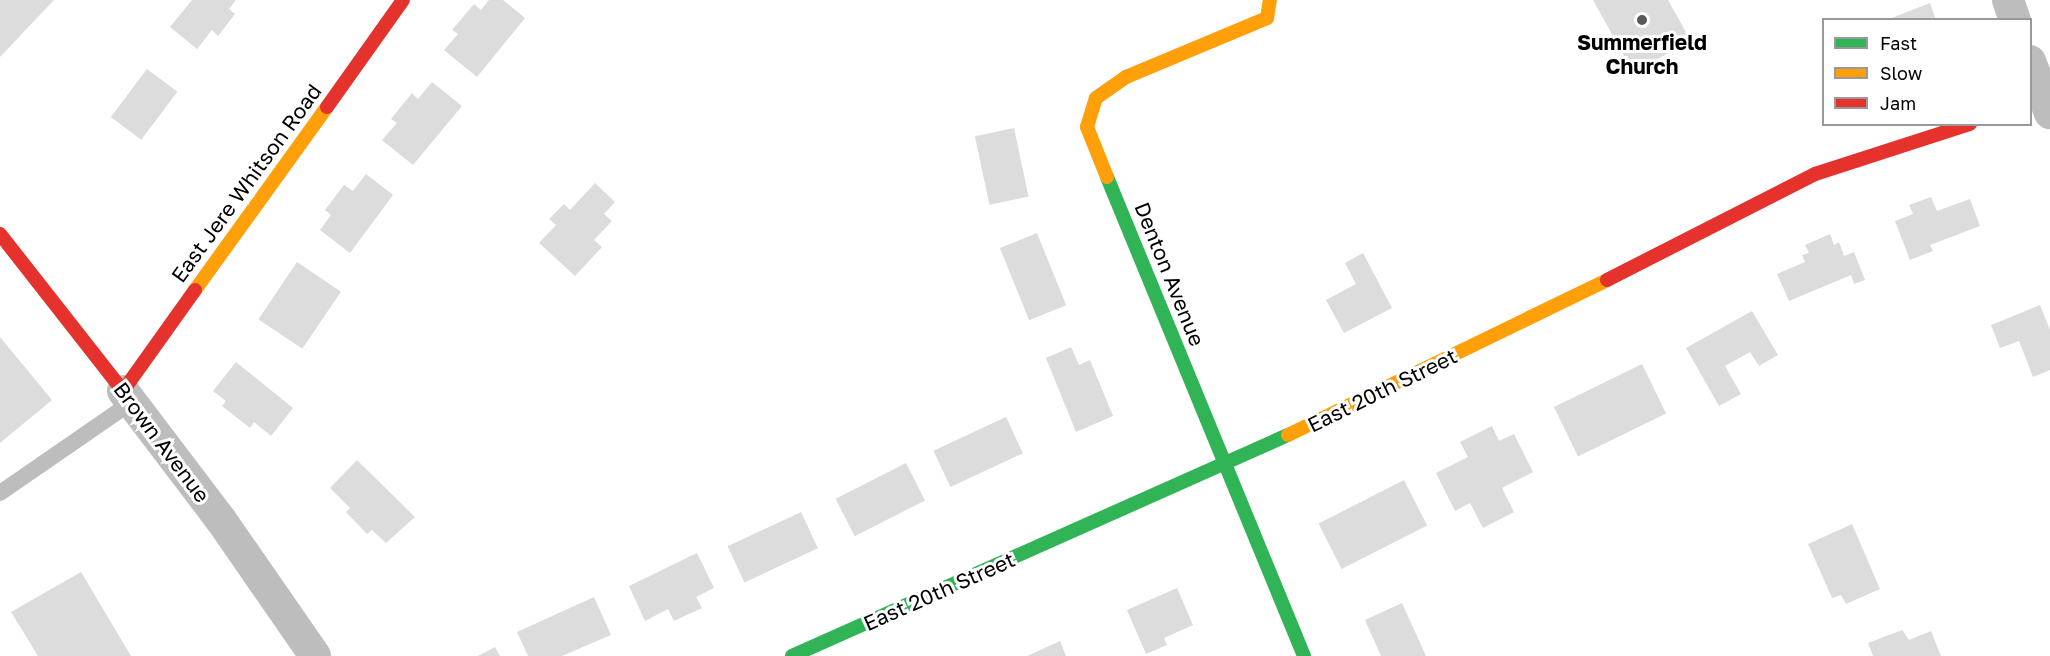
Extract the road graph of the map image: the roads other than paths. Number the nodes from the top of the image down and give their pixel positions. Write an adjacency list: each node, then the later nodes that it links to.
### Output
1 (403, 0): 9 (street, East Jere Whitson Road)
2 (1270, 0): 10 (street, Denton Avenue)
3 (2008, 0): 4 (street)
4 (2014, 18)
5 (2032, 64): 6 (street)
6 (2044, 105)
7 (1964, 126): 10 (street, East 20th Street)
8 (0, 234): 9 (street, Brown Avenue)
9 (128, 397): 11 (lane); 12 (street, Brown Avenue)
10 (1226, 465): 13 (street, East 20th Street); 14 (street, Denton Avenue)
11 (0, 493)
12 (315, 656)
13 (792, 656)
14 (1304, 656)

